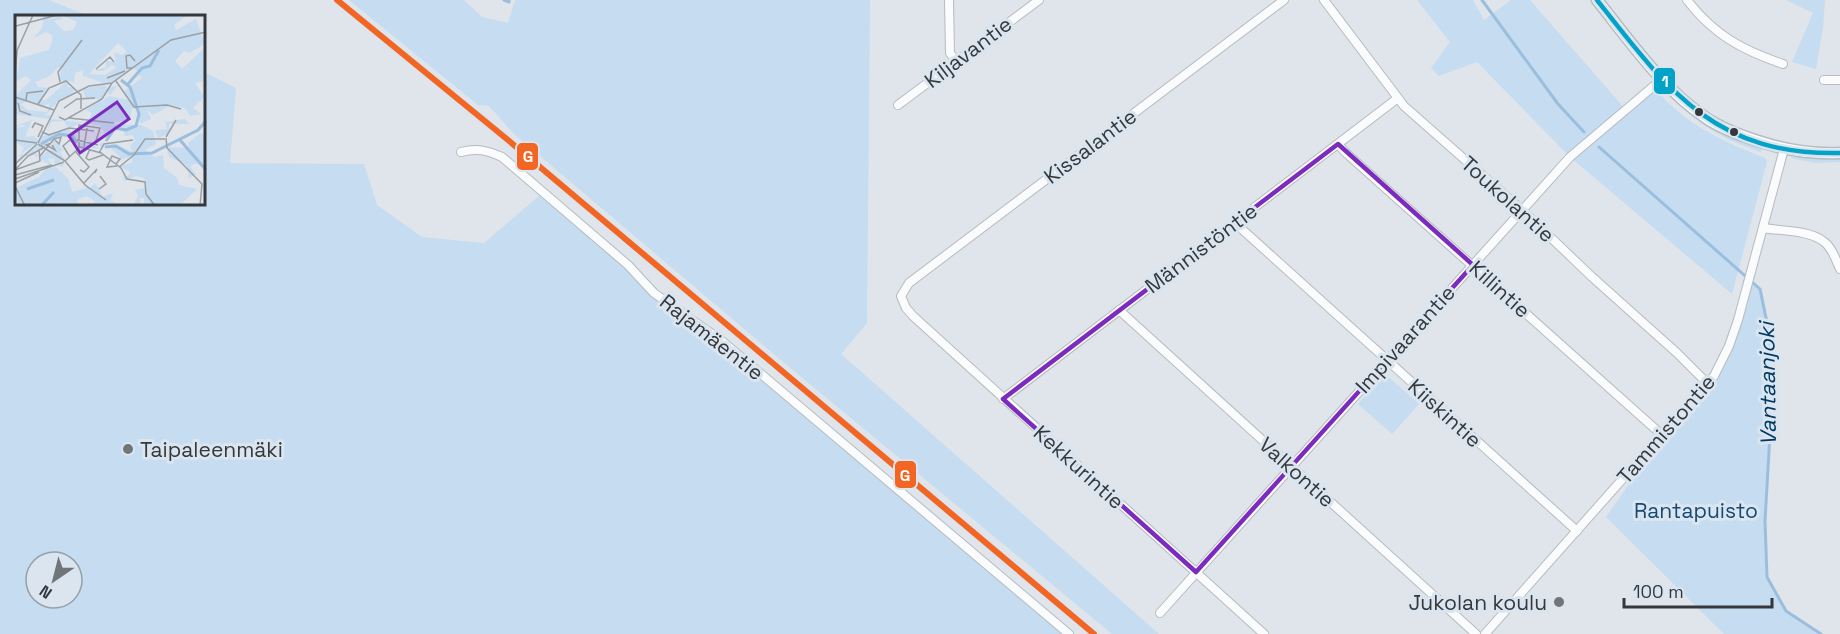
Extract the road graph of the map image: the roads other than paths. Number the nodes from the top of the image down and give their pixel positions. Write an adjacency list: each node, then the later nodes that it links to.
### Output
1 (949, 0): 7 (street)
2 (1038, 0): 7 (street, Kiljavantie)
3 (1284, 0): 23 (street, Kissalantie)
4 (1324, 0): 12 (street, Toukolantie)
5 (1597, 0): 9 (street)
6 (1687, 0): 8 (street)
7 (956, 62): 13 (street, Kiljavantie)
8 (1783, 64)
9 (1662, 79): 15 (street); 18 (street, Impivaarantie)
10 (1824, 80): 11 (street)
11 (1840, 80)
12 (1398, 98): 14 (street, Männistöntie); 18 (street, Toukolantie)
13 (898, 105)
14 (1338, 144): 19 (street, Männistöntie); 21 (street, Killintie)
15 (1784, 149): 17 (street); 20 (street, Tammistontie)
16 (460, 152): 33 (street, Rajamäentie)
17 (1840, 153)
18 (1522, 210): 21 (street, Impivaarantie); 26 (street, Toukolantie)
19 (1234, 223): 24 (street, Männistöntie); 25 (street, Kiiskintie)
20 (1763, 228): 22 (street); 26 (street, Tammistontie)
21 (1473, 265): 25 (street, Impivaarantie); 28 (street, Killintie)
22 (1840, 269)
23 (901, 296): 27 (street, Kekkurintie)
24 (1119, 310): 27 (street, Männistöntie); 29 (street, Valkontie)
25 (1385, 360): 29 (street, Impivaarantie); 30 (street, Kiiskintie)
26 (1708, 384): 28 (street, Tammistontie)
27 (1003, 399): 31 (street, Kekkurintie)
28 (1662, 435): 30 (street, Tammistontie)
29 (1291, 466): 31 (street, Impivaarantie); 35 (street, Valkontie)
30 (1577, 531): 36 (street, Tammistontie)
31 (1196, 572): 32 (street, Impivaarantie); 34 (street, Kekkurintie)
32 (1160, 613)
33 (1070, 634)
34 (1264, 634)
35 (1476, 634)
36 (1485, 634)

